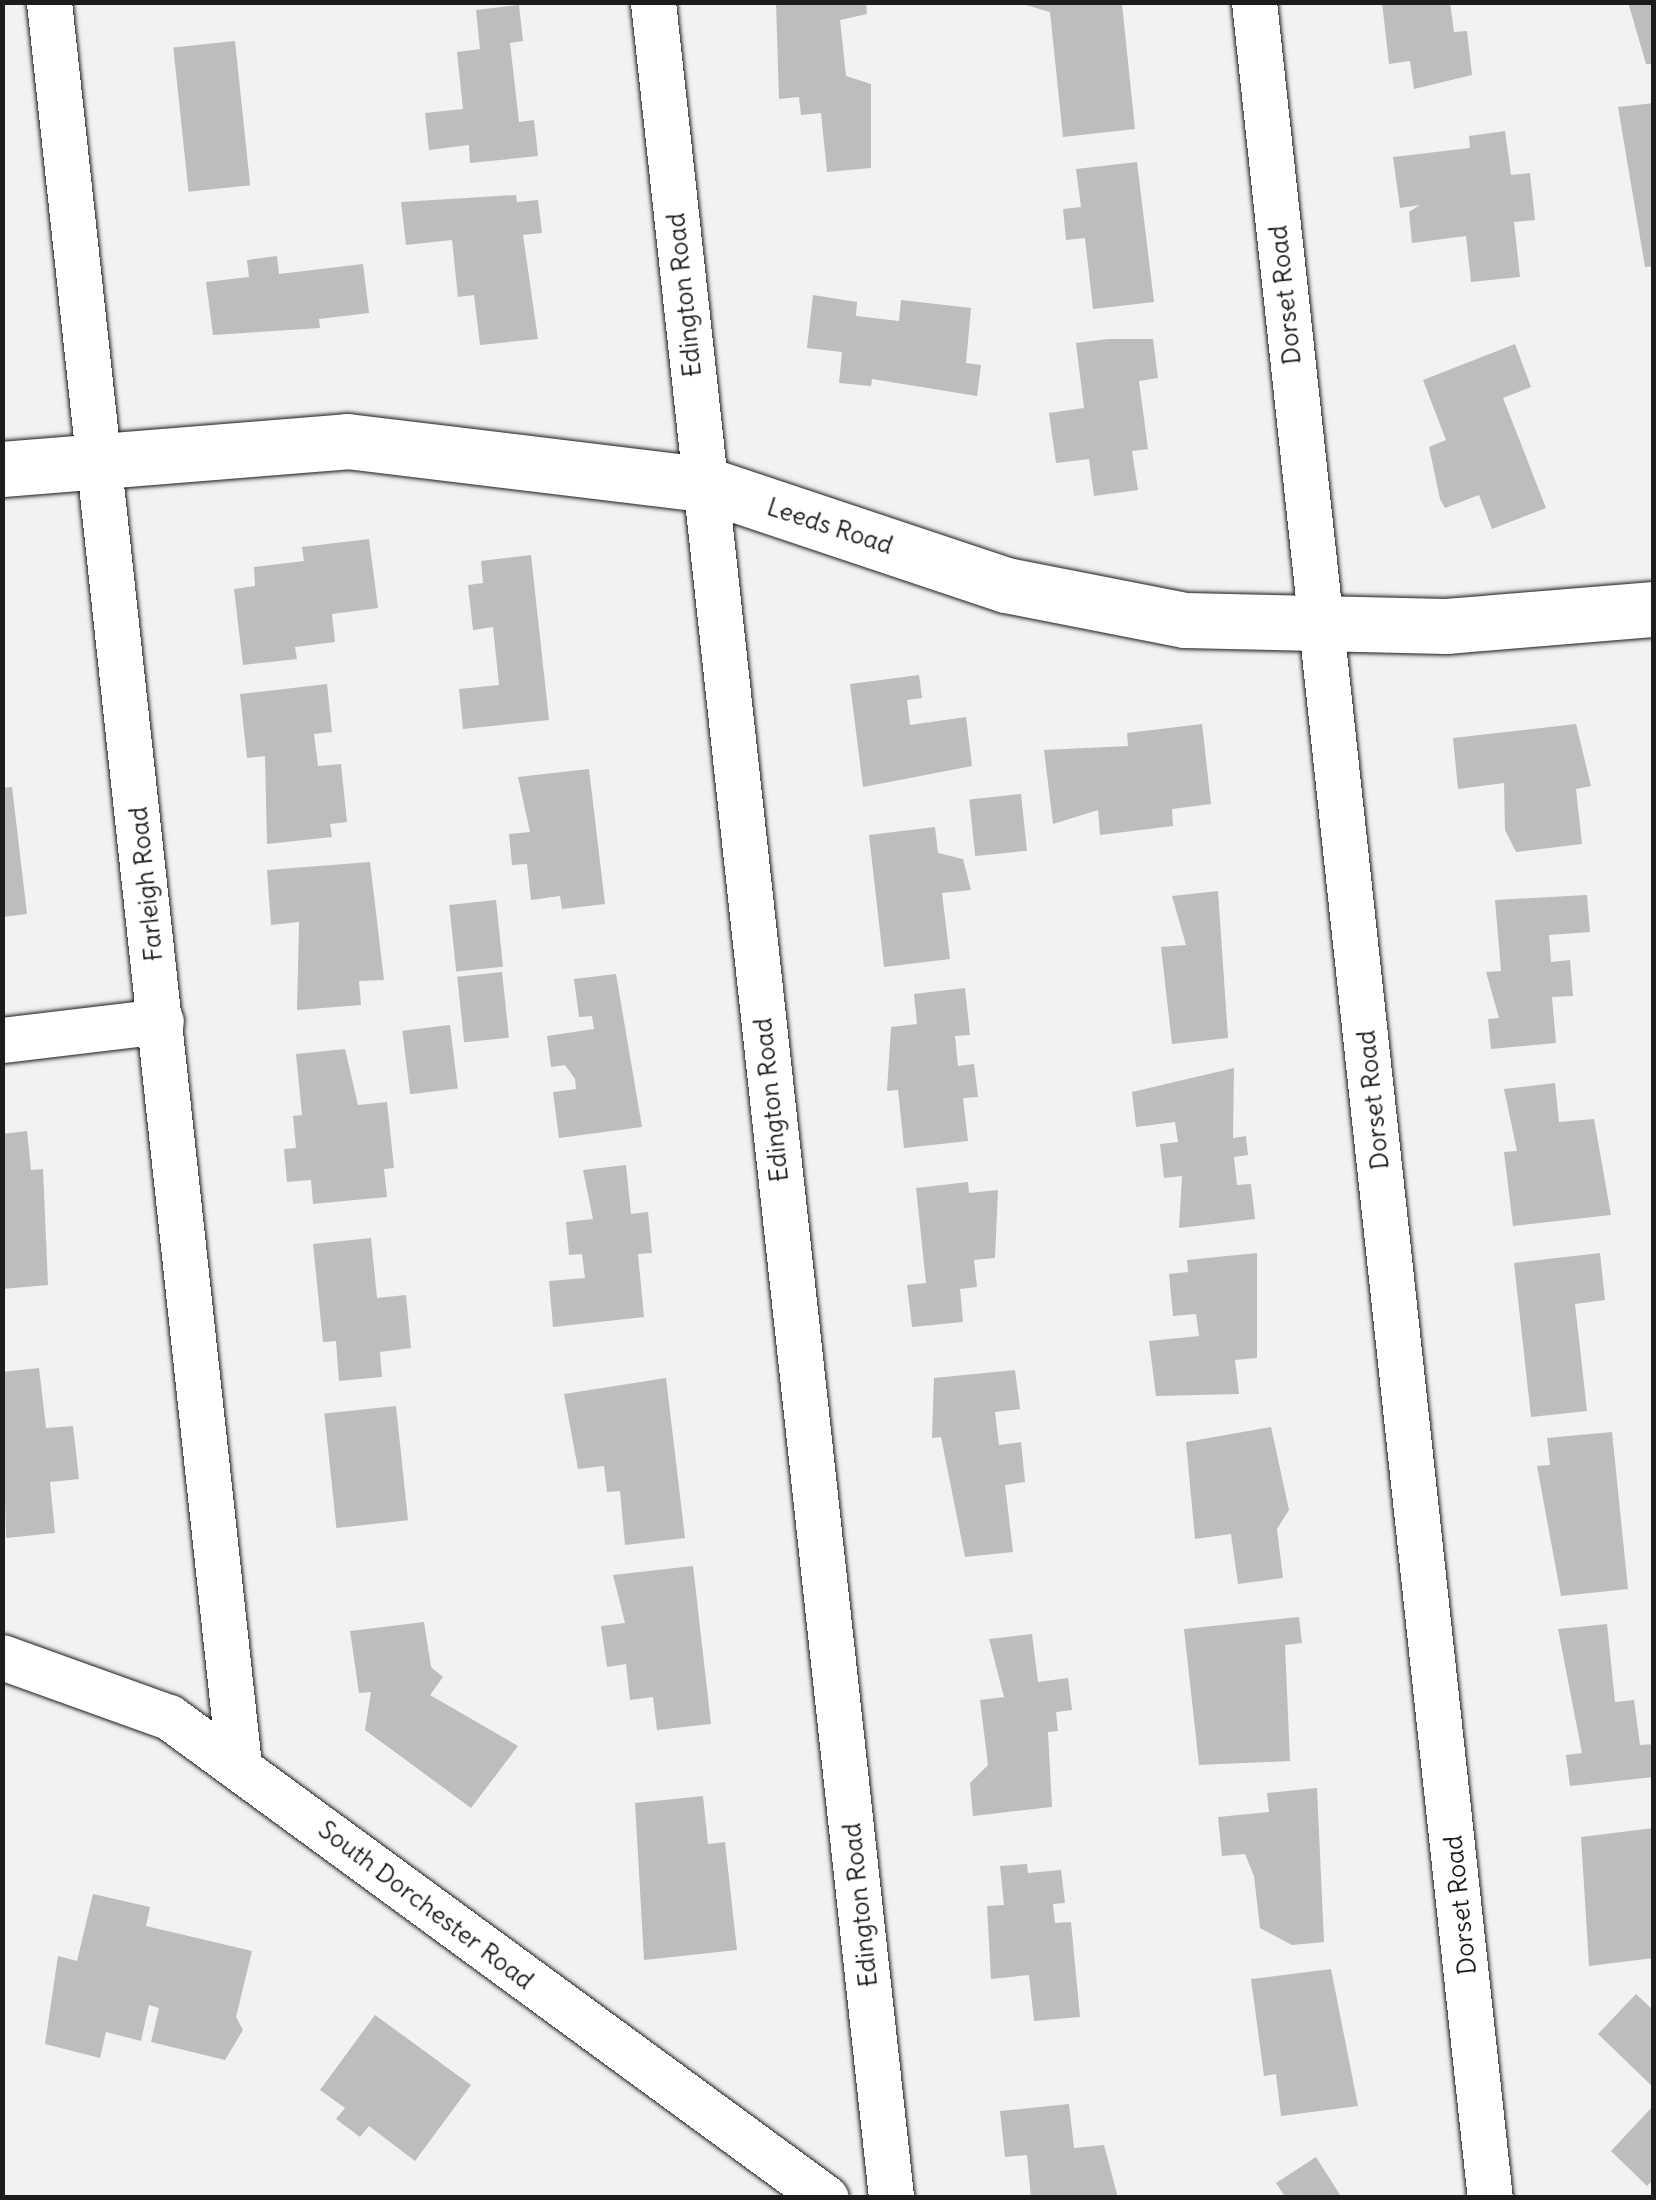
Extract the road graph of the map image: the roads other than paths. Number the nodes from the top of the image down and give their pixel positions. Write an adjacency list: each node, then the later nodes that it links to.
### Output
1 (49, 2): 4 (street, Farleigh Road)
2 (652, 2): 6 (street, Edington Road)
3 (1254, 2): 8 (street, Dorset Road)
4 (98, 458): 5 (street, Leeds Road); 6 (street, Leeds Road); 9 (street, Farleigh Road)
5 (2, 469)
6 (704, 484): 8 (street, Leeds Road); 14 (street, Edington Road)
7 (1654, 609): 8 (street, Leeds Road)
8 (1319, 628): 15 (street, Dorset Road)
9 (161, 1022): 10 (street); 12 (street, Farleigh Road)
10 (2, 1040)
11 (2, 1656): 12 (street, South Dorchester Road)
12 (239, 1766): 13 (street, South Dorchester Road)
13 (826, 2198)
14 (891, 2198)
15 (1490, 2198)

